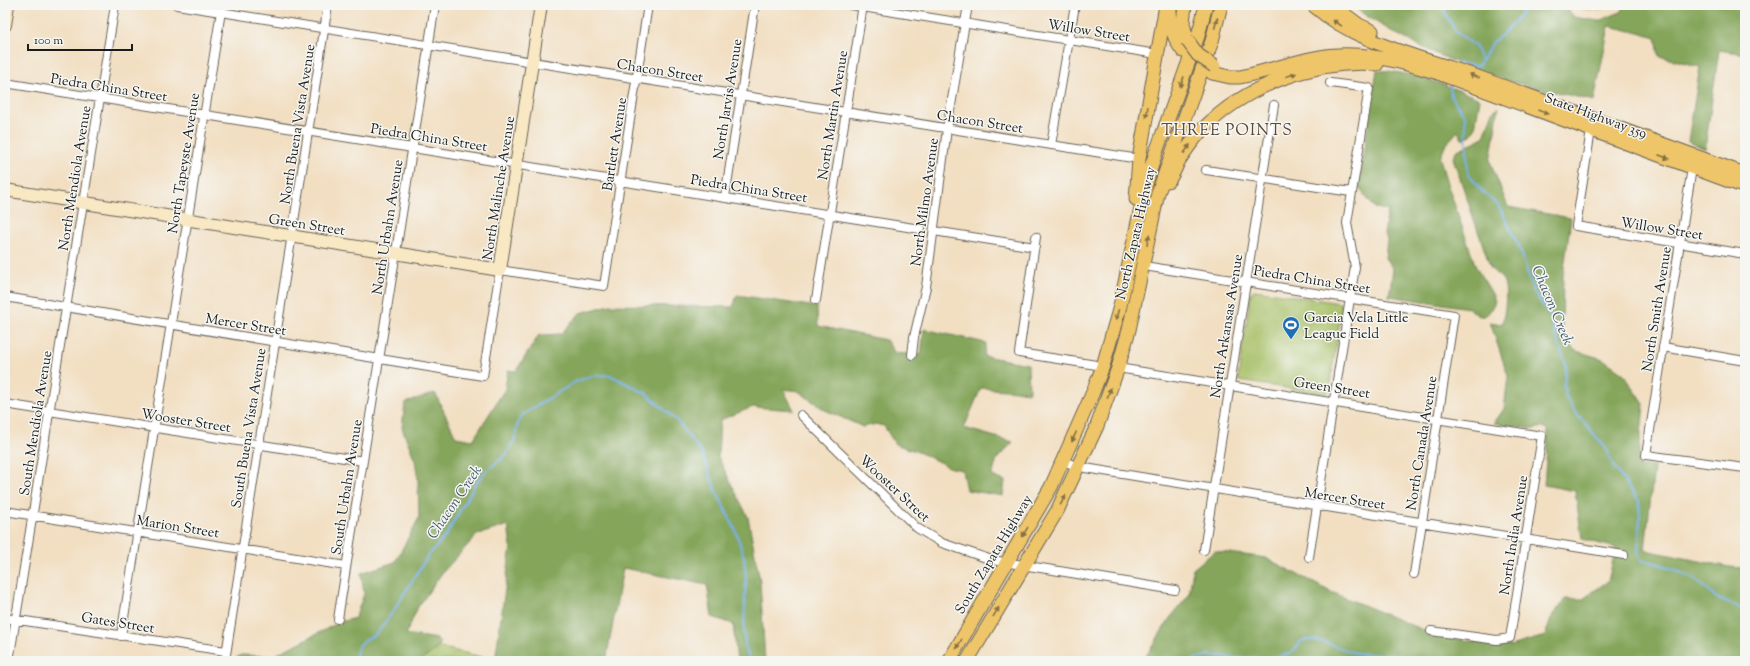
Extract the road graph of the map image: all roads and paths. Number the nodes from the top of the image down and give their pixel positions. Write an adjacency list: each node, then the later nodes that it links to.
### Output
1 (8, 5): 22 (street)
2 (115, 5): 35 (street, North Mendiola Avenue)
3 (177, 5): 20 (street, Chacon Street)
4 (328, 5): 23 (street, North Buena Vista Avenue)
5 (435, 5): 25 (street, North Urbahn Avenue)
6 (541, 5): 28 (street, North Malinche Avenue)
7 (648, 5): 30 (street, Bartlett Avenue)
8 (754, 5): 34 (street, North Jarvis Avenue)
9 (850, 5): 19 (street, Willow Street)
10 (968, 5): 21 (street, North Milmo Avenue)
11 (1075, 5): 24 (street)
12 (1166, 5): 27 (main road)
13 (1169, 5): 26 (main road)
14 (1185, 5): 26 (main road)
15 (1206, 5): 66 (main road, North Zapata Highway, one-way to 66)
16 (1221, 5): 56 (main road, North Zapata Highway, one-way to 16)
17 (1313, 5): 29 (main road, one-way to 17)
18 (1332, 5): 29 (main road)
19 (863, 6): 21 (street, Willow Street); 37 (street, North Martin Avenue)
20 (221, 9): 23 (street, Chacon Street); 38 (street, North Tapeyste Avenue)
21 (965, 23): 24 (street, Willow Street); 39 (street, North Milmo Avenue)
22 (5, 25)
23 (325, 29): 25 (street, Chacon Street); 41 (street, North Buena Vista Avenue)
24 (1069, 40): 27 (street, Willow Street); 42 (street)
25 (429, 46): 28 (street, Chacon Street); 43 (street, North Urbahn Avenue)
26 (1185, 46): 29 (main road, bridge)
27 (1157, 54): 44 (main road, one-way to 44)
28 (533, 62): 30 (street, Chacon Street); 45 (street, North Malinche Avenue)
29 (1437, 67): 33 (main road, State Highway 359); 56 (main road, one-way to 29)
30 (637, 79): 34 (street, Chacon Street); 50 (street, Bartlett Avenue)
31 (5, 83): 35 (street, Piedra China Street)
32 (1330, 83): 55 (street)
33 (1508, 94): 40 (main road, State Highway 359, one-way to 40); 48 (main road, State Highway 359)
34 (741, 96): 37 (street, Chacon Street); 57 (street, North Jarvis Avenue)
35 (100, 98): 38 (street, Piedra China Street); 58 (street, North Mendiola Avenue)
36 (1274, 105): 49 (street, North Arkansas Avenue)
37 (846, 112): 39 (street, Chacon Street); 59 (street, North Martin Avenue)
38 (204, 115): 41 (street, Piedra China Street); 60 (street, North Tapeyste Avenue)
39 (947, 128): 42 (street, Chacon Street); 62 (street, North Milmo Avenue)
40 (1591, 130): 46 (main road, State Highway 359, one-way to 46); 65 (street, Willow Street)
41 (309, 131): 43 (street, Piedra China Street); 63 (street, North Buena Vista Avenue)
42 (1051, 145): 44 (street, Chacon Street)
43 (413, 148): 45 (street, Piedra China Street); 68 (street, North Urbahn Avenue)
44 (1139, 159): 66 (main road)
45 (517, 164): 50 (street, Piedra China Street); 71 (street, North Malinche Avenue)
46 (1692, 168): 51 (main road, State Highway 359); 65 (street, North Smith Avenue)
47 (1206, 170): 49 (street)
48 (1745, 174)
49 (1262, 179): 55 (street); 72 (street, North Arkansas Avenue)
50 (622, 181): 57 (street, Piedra China Street); 73 (street, Bartlett Avenue)
51 (1732, 182): 52 (main road); 53 (main road, State Highway 359)
52 (1745, 184)
53 (1745, 187)
54 (5, 190): 58 (street, Green Street)
55 (1351, 192): 75 (street)
56 (1158, 193): 70 (main road, North Zapata Highway, one-way to 56)
57 (725, 197): 59 (street, Piedra China Street)
58 (83, 203): 60 (street, Green Street); 77 (street, North Mendiola Avenue)
59 (830, 214): 61 (street, Piedra China Street); 76 (street, North Martin Avenue)
60 (188, 220): 63 (street, Green Street); 79 (street, North Tapeyste Avenue)
61 (920, 229)
62 (934, 231): 67 (street); 82 (street, North Milmo Avenue)
63 (292, 236): 68 (street, Green Street); 80 (street, North Buena Vista Avenue)
64 (1036, 237): 67 (street)
65 (1680, 244): 69 (street, Willow Street); 81 (street, North Smith Avenue)
66 (1133, 246): 85 (main road, North Zapata Highway, one-way to 85)
67 (1035, 247): 85 (street)
68 (396, 253): 71 (street, Green Street); 83 (street, North Urbahn Avenue)
69 (1745, 254)
70 (1144, 266): 72 (street, Piedra China Street); 86 (main road, North Zapata Highway)
71 (500, 270): 73 (street, Green Street); 87 (street, North Malinche Avenue)
72 (1245, 282): 75 (street, Piedra China Street); 88 (street, North Arkansas Avenue)
73 (604, 286)
74 (5, 297): 77 (street, Mercer Street)
75 (1350, 298): 78 (street, Piedra China Street); 89 (street)
76 (816, 300)
77 (66, 307): 79 (street, Mercer Street); 91 (street, South Mendiola Avenue)
78 (1454, 315): 93 (street, North Canada Avenue)
79 (170, 324): 80 (street, Mercer Street); 94 (street, North Tapeyste Avenue)
80 (275, 342): 83 (street, Mercer Street); 96 (street, South Buena Vista Avenue)
81 (1663, 347): 84 (street); 100 (street, North Smith Avenue)
82 (912, 354)
83 (379, 358): 87 (street, Mercer Street); 97 (street, South Urbahn Avenue)
84 (1745, 361)
85 (1103, 366): 98 (main road, North Zapata Highway, one-way to 98)
86 (1118, 368): 88 (street, Green Street); 99 (main road, North Zapata Highway, one-way to 86)
87 (483, 376)
88 (1230, 386): 89 (street, Green Street); 101 (street, North Arkansas Avenue)
89 (1334, 402): 93 (street, Green Street); 102 (street)
90 (5, 404): 91 (street, Wooster Street)
91 (50, 412): 94 (street, Wooster Street); 104 (street, South Mendiola Avenue)
92 (801, 414): 112 (street, Wooster Street)
93 (1438, 419): 95 (street, Green Street); 105 (street, North Canada Avenue)
94 (155, 428): 96 (street, Wooster Street); 106 (street, North Tapeyste Avenue)
95 (1542, 436): 107 (street, North India Avenue)
96 (259, 445): 97 (street, Wooster Street); 108 (street, South Buena Vista Avenue)
97 (364, 461): 113 (street, South Urbahn Avenue)
98 (1064, 461): 99 (street, Mercer Street); 112 (main road, South Zapata Highway, one-way to 112)
99 (1079, 467): 101 (street, Mercer Street); 114 (main road, one-way to 99)
100 (1745, 468)
101 (1213, 490): 102 (street, Mercer Street); 109 (street, North Arkansas Avenue)
102 (1317, 507): 105 (street, Mercer Street); 111 (street)
103 (5, 511): 104 (street, Marion Street)
104 (33, 515): 106 (street, Marion Street); 119 (street, South Mendiola Avenue)
105 (1422, 523): 107 (street, Mercer Street); 115 (street, North Canada Avenue)
106 (138, 532): 108 (street, Marion Street); 121 (street, North Tapeyste Avenue)
107 (1526, 540): 110 (street, Mercer Street); 120 (street, North India Avenue)
108 (242, 549): 113 (street, Marion Street); 122 (street, South Buena Vista Avenue)
109 (1204, 550)
110 (1624, 555)
111 (1309, 557)
112 (1007, 563): 114 (street, Wooster Street); 125 (main road, South Zapata Highway, one-way to 125)
113 (346, 566): 118 (street, South Urbahn Avenue)
114 (1025, 566): 116 (street, Wooster Street); 126 (main road, one-way to 114)
115 (1414, 574)
116 (1176, 590)
117 (5, 618): 119 (street, Gates Street)
118 (338, 619)
119 (16, 620): 121 (street, Gates Street); 123 (street, South Mendiola Avenue)
120 (1431, 631)
121 (121, 636): 122 (street, Gates Street)
122 (226, 652): 124 (street, South Buena Vista Avenue)
123 (9, 661)
124 (225, 661)
125 (949, 661)
126 (967, 661)

